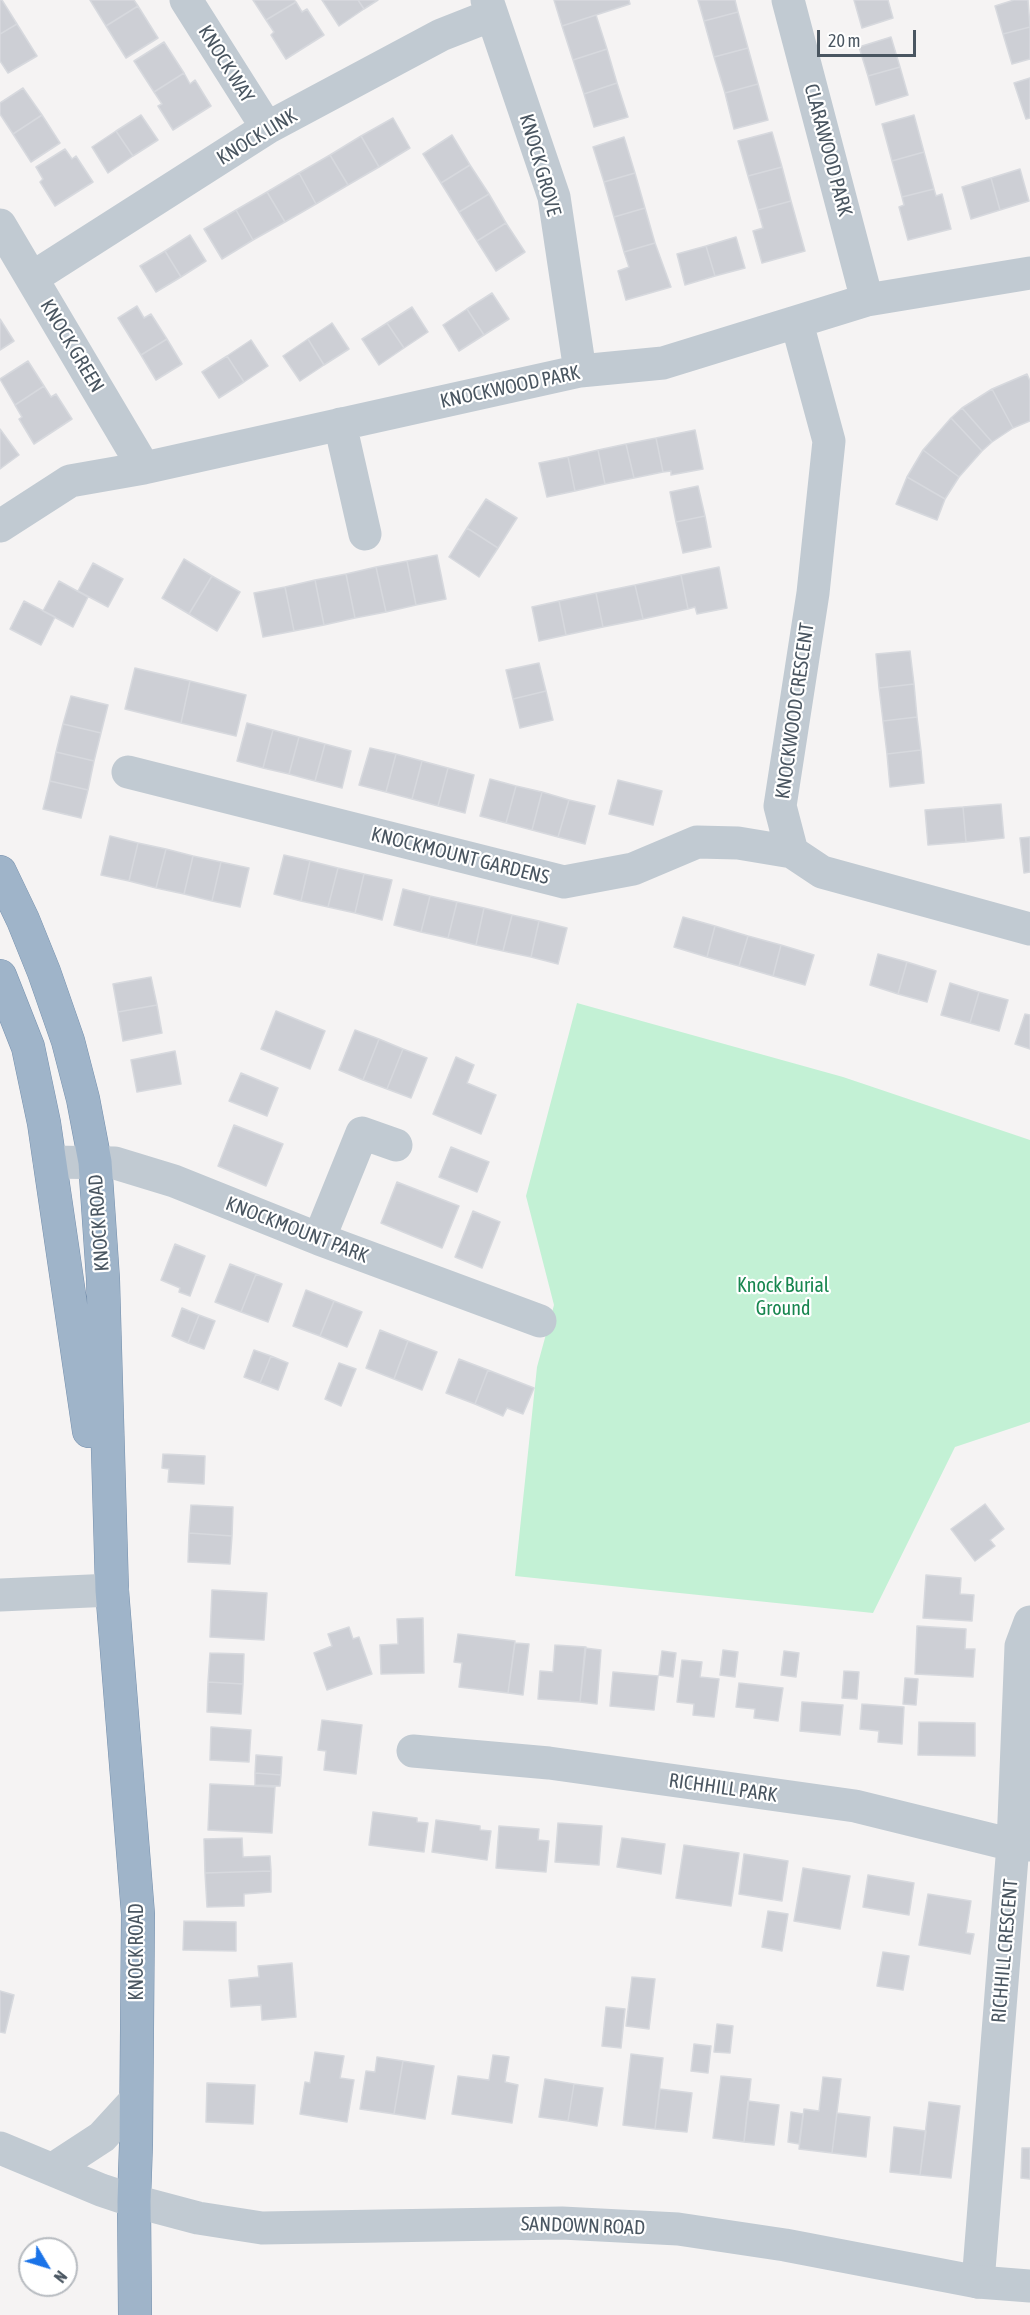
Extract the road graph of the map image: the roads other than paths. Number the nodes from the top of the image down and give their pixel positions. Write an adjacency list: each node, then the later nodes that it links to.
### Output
1 (186, 0): 4 (street, KNOCK WAY)
2 (788, 0): 8 (street, CLARAWOOD PARK)
3 (490, 8): 4 (street, KNOCK LINK); 10 (street, KNOCK GROVE)
4 (267, 128): 7 (street, KNOCK LINK)
5 (0, 225): 7 (street, KNOCK GREEN)
6 (1030, 273): 8 (street, KNOCKWOOD PARK)
7 (32, 278): 12 (street, KNOCK GREEN)
8 (867, 300): 9 (street, KNOCKWOOD PARK)
9 (796, 323): 10 (street, KNOCKWOOD PARK); 16 (street, KNOCKWOOD CRESCENT)
10 (580, 371): 11 (street, KNOCKWOOD PARK)
11 (340, 424): 12 (street, KNOCKWOOD PARK); 14 (street)
12 (144, 468): 13 (street, KNOCKWOOD PARK)
13 (0, 526)
14 (365, 534)
15 (128, 772): 16 (street, KNOCKMOUNT GARDENS)
16 (792, 852): 18 (street)
17 (0, 872): 22 (highway, KNOCK ROAD)
18 (1030, 929)
19 (0, 976): 21 (highway, KNOCK ROAD)
20 (396, 1145): 23 (street)
21 (50, 1162): 22 (street, KNOCKMOUNT PARK); 25 (highway, KNOCK ROAD)
22 (95, 1162): 23 (street, KNOCKMOUNT PARK); 25 (highway, KNOCK ROAD)
23 (319, 1239): 24 (street, KNOCKMOUNT PARK)
24 (540, 1321)
25 (112, 1590): 26 (street); 30 (highway, KNOCK ROAD)
26 (0, 1595)
27 (1030, 1622): 29 (street, RICHHILL CRESCENT)
28 (412, 1751): 29 (street, RICHHILL PARK)
29 (1022, 1845): 34 (street, RICHHILL CRESCENT)
30 (135, 2101): 32 (street); 33 (highway, KNOCK ROAD)
31 (0, 2148): 32 (street, SANDOWN ROAD)
32 (53, 2169): 33 (street, SANDOWN ROAD)
33 (134, 2201): 34 (street, SANDOWN ROAD); 36 (highway, KNOCK ROAD)
34 (978, 2282): 35 (street, SANDOWN ROAD)
35 (1030, 2286)
36 (135, 2315)

